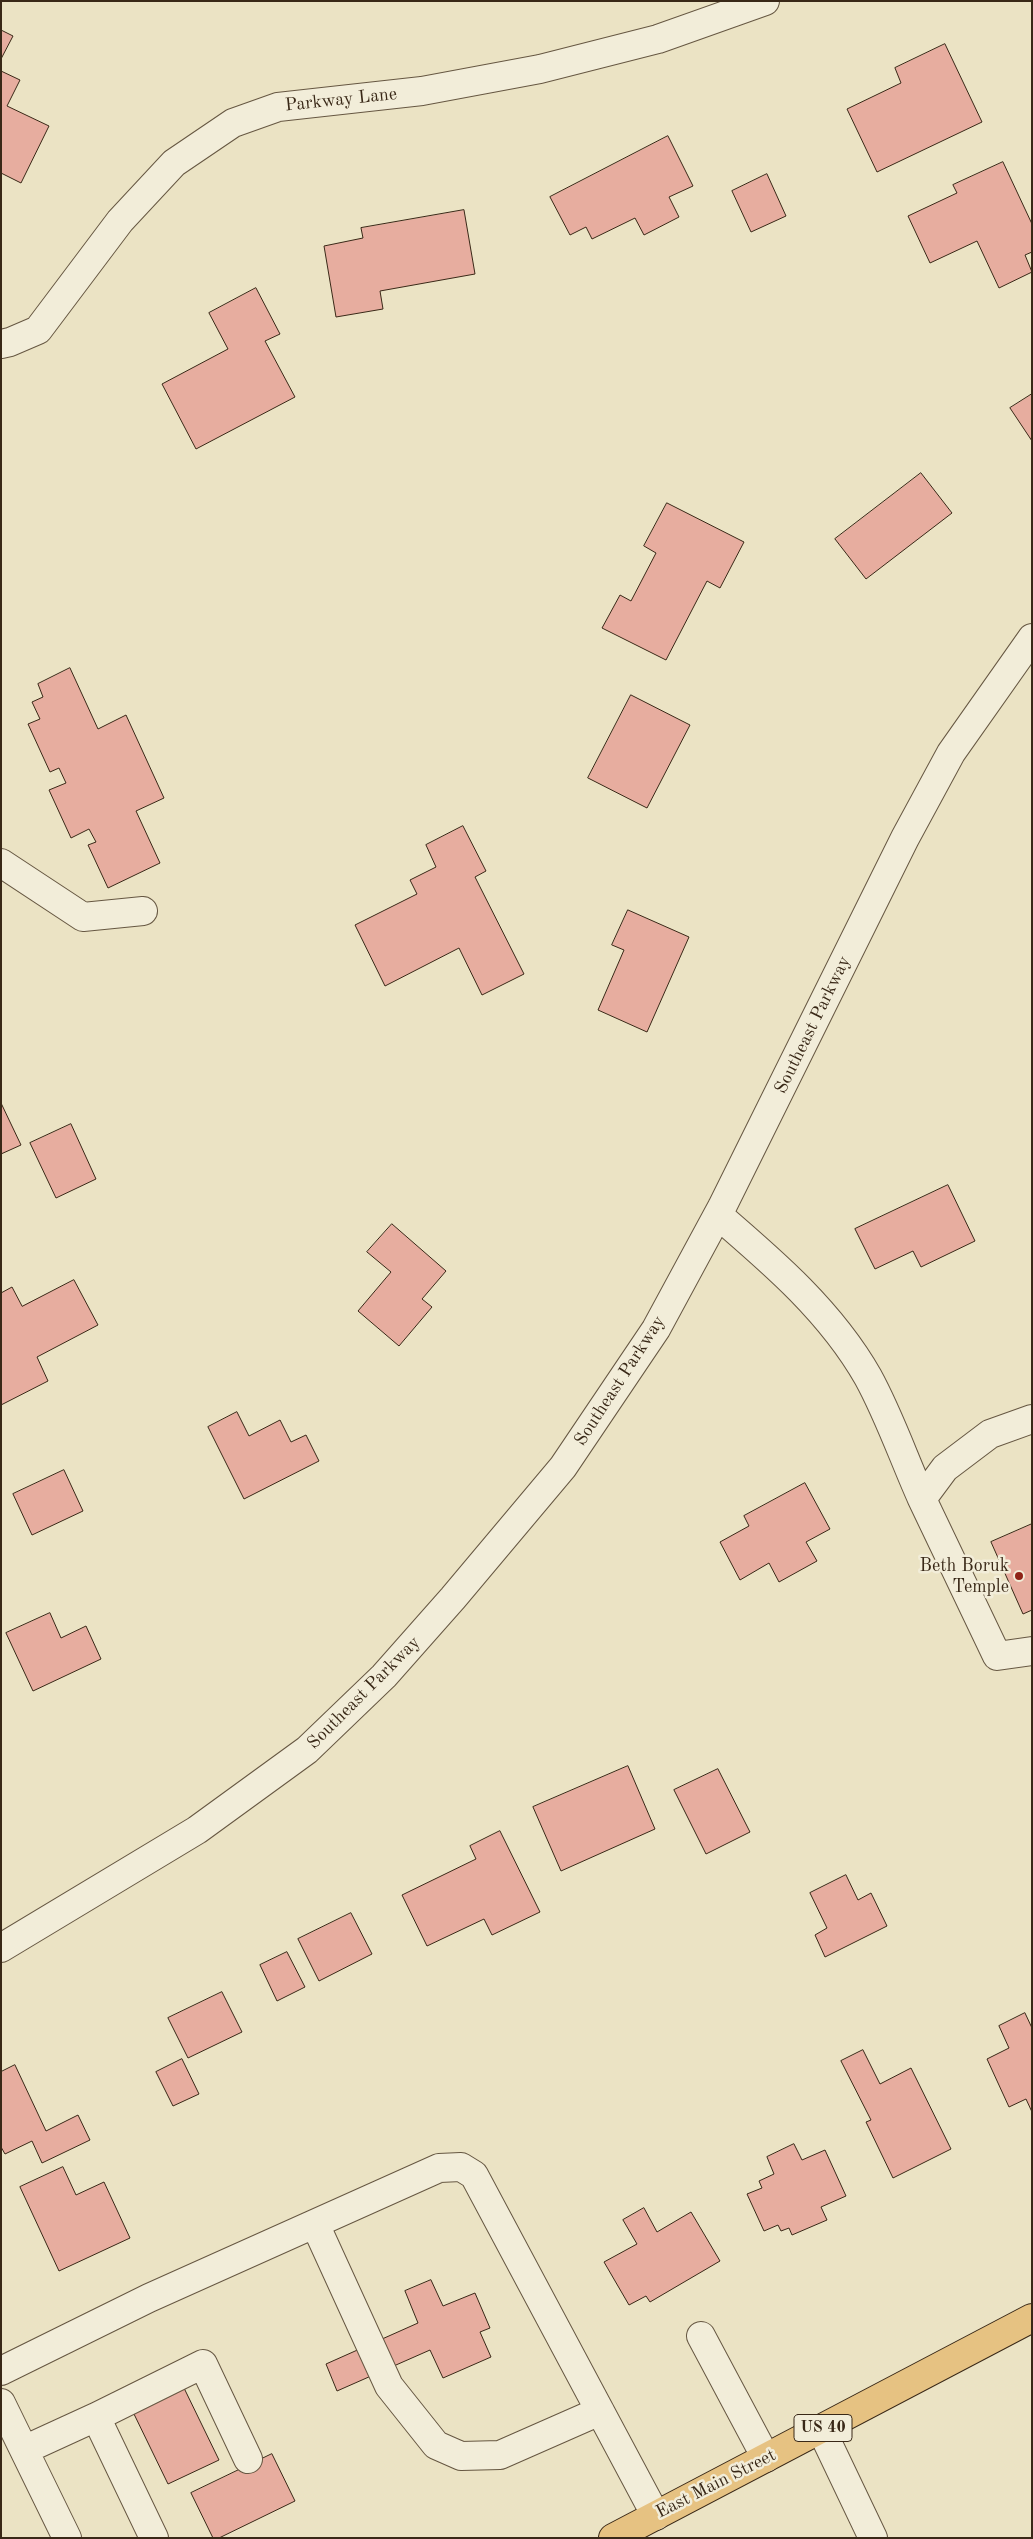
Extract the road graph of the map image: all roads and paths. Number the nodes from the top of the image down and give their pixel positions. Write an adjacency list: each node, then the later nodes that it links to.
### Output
1 (765, 1): 2 (street, Parkway Lane)
2 (1, 344)
3 (1030, 645): 6 (street, Southeast Parkway)
4 (1, 863): 5 (street)
5 (143, 911)
6 (718, 1215): 8 (street); 10 (street, Southeast Parkway)
7 (1032, 1419): 8 (street)
8 (922, 1499): 9 (street)
9 (1032, 1651)
10 (1, 1948)
11 (315, 2224): 14 (street); 16 (street); 16 (street)
12 (1032, 2318): 18 (main road, East Main Street / US 40)
13 (702, 2336): 20 (street)
14 (1, 2371)
15 (1, 2403): 19 (street)
16 (600, 2411): 22 (street)
17 (96, 2416): 19 (street); 21 (street); 24 (street)
18 (821, 2429): 20 (main road, East Main Street / US 40); 25 (street)
19 (24, 2450): 23 (street)
20 (766, 2458): 22 (main road, East Main Street / US 40)
21 (248, 2459)
22 (636, 2529)
23 (67, 2538)
24 (154, 2538)
25 (874, 2538)

